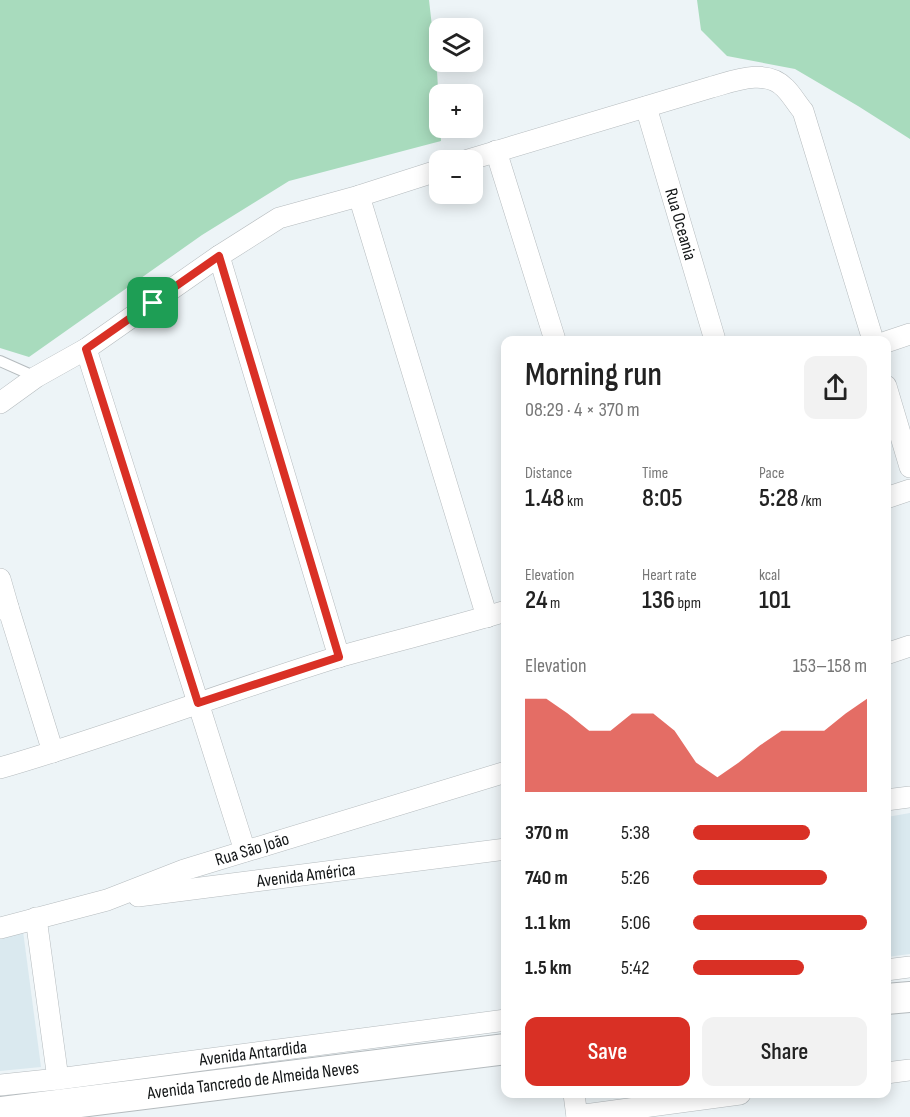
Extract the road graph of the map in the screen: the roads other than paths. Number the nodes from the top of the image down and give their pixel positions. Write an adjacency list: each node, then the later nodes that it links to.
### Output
1 (646, 107): 2 (street); 9 (street, Rua Oceania); 10 (street)
2 (496, 152): 3 (street); 8 (street)
3 (483, 156)
4 (429, 174): 5 (street)
5 (359, 196): 6 (street); 22 (street)
6 (219, 256): 12 (street); 25 (street)
7 (910, 334): 11 (street)
8 (554, 336)
9 (714, 336)
10 (872, 336)
11 (891, 340)
12 (86, 349): 14 (street); 26 (street)
13 (0, 361): 14 (lane)
14 (36, 377): 15 (street)
15 (0, 403)
16 (891, 403): 17 (street)
17 (910, 467)
18 (910, 490): 19 (street)
19 (891, 496)
20 (0, 579): 21 (street)
21 (4, 608): 27 (street)
22 (496, 614): 25 (street)
23 (910, 646): 24 (street)
24 (891, 652)
25 (339, 657): 26 (street)
26 (198, 703): 27 (street); 33 (street)
27 (53, 752): 28 (street)
28 (0, 768)
29 (501, 774): 33 (street, Rua São João)
30 (910, 797): 31 (street)
31 (891, 800)
32 (501, 850): 34 (street, Avenida América)
33 (245, 851): 34 (street, Rua São João)
34 (107, 900): 35 (street, Rua São João)
35 (36, 918): 36 (street, Rua São João); 45 (street)
36 (0, 928)
37 (910, 967): 38 (street)
38 (891, 969)
39 (910, 996): 40 (main road)
40 (891, 998)
41 (501, 1021): 45 (street, Avenida Antardida)
42 (501, 1050): 49 (main road, Avenida Tancredo de Almeida Neves)
43 (910, 1070): 44 (street)
44 (891, 1072)
45 (58, 1079): 46 (street, Avenida Antardida)
46 (0, 1084)
47 (575, 1098): 50 (street)
48 (712, 1098): 50 (street)
49 (0, 1112)
50 (577, 1117)

